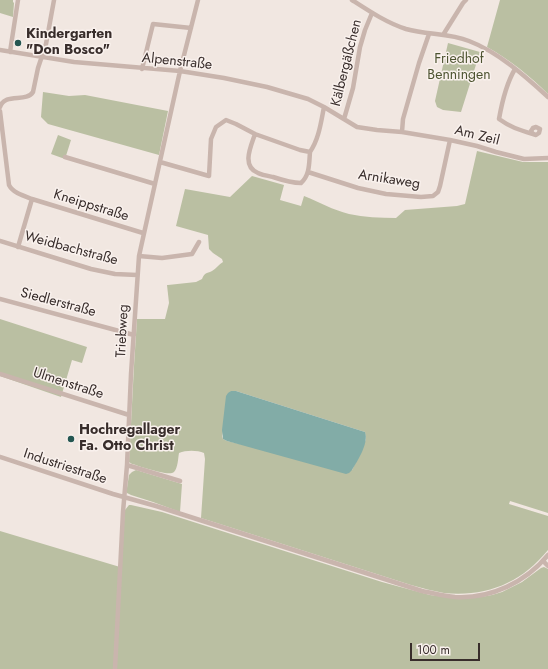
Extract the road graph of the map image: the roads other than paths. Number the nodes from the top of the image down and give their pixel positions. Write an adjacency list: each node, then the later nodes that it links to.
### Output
1 (18, 0): 11 (street)
2 (54, 0): 12 (street)
3 (198, 0): 7 (street, Triebweg)
4 (352, 0): 6 (street)
5 (466, 0): 9 (street)
6 (372, 13): 8 (street); 20 (street, Kälbergäßchen)
7 (191, 28): 13 (street); 15 (street, Triebweg)
8 (429, 34): 9 (street); 21 (street)
9 (443, 35): 14 (street)
10 (0, 50): 11 (street, Alpenstraße)
11 (10, 52): 12 (street, Alpenstraße)
12 (41, 57): 13 (street, Alpenstraße); 17 (street)
13 (142, 69): 15 (street, Alpenstraße)
14 (515, 69): 16 (street); 23 (street)
15 (180, 71): 18 (street, Alpenstraße); 28 (street, Triebweg)
16 (548, 97)
17 (0, 107)
18 (324, 107): 20 (street, Alpenstraße); 25 (street)
19 (0, 111): 31 (street, Kneippstraße)
20 (344, 119): 21 (street, Am Zeil)
21 (402, 132): 24 (street, Am Zeil)
22 (255, 134): 25 (street); 28 (street); 29 (street)
23 (533, 134)
24 (450, 140): 27 (street, Am Zeil); 29 (street, Arnikaweg)
25 (310, 152): 29 (street)
26 (65, 157): 30 (street)
27 (548, 158)
28 (160, 162): 30 (street, Triebweg)
29 (308, 172)
30 (155, 184): 32 (street, Triebweg)
31 (32, 199): 32 (street, Kneippstraße); 35 (street)
32 (143, 233): 36 (street, Triebweg)
33 (0, 241): 35 (street, Weidbachstraße)
34 (199, 242): 36 (street)
35 (18, 247): 37 (street, Weidbachstraße)
36 (139, 256): 37 (street, Triebweg)
37 (137, 275): 39 (street, Triebweg)
38 (0, 299): 39 (street, Siedlerstraße)
39 (134, 335): 41 (street, Triebweg)
40 (0, 374): 41 (street, Ulmenstraße)
41 (129, 415): 43 (street, Triebweg)
42 (0, 457): 45 (street, Industriestraße)
43 (127, 465): 44 (street); 45 (street, Triebweg)
44 (180, 481)
45 (124, 498): 47 (street, Industriestraße); 49 (street, Triebweg)
46 (548, 554): 47 (street, Industriestraße)
47 (543, 561): 48 (street)
48 (548, 566)
49 (115, 669)

